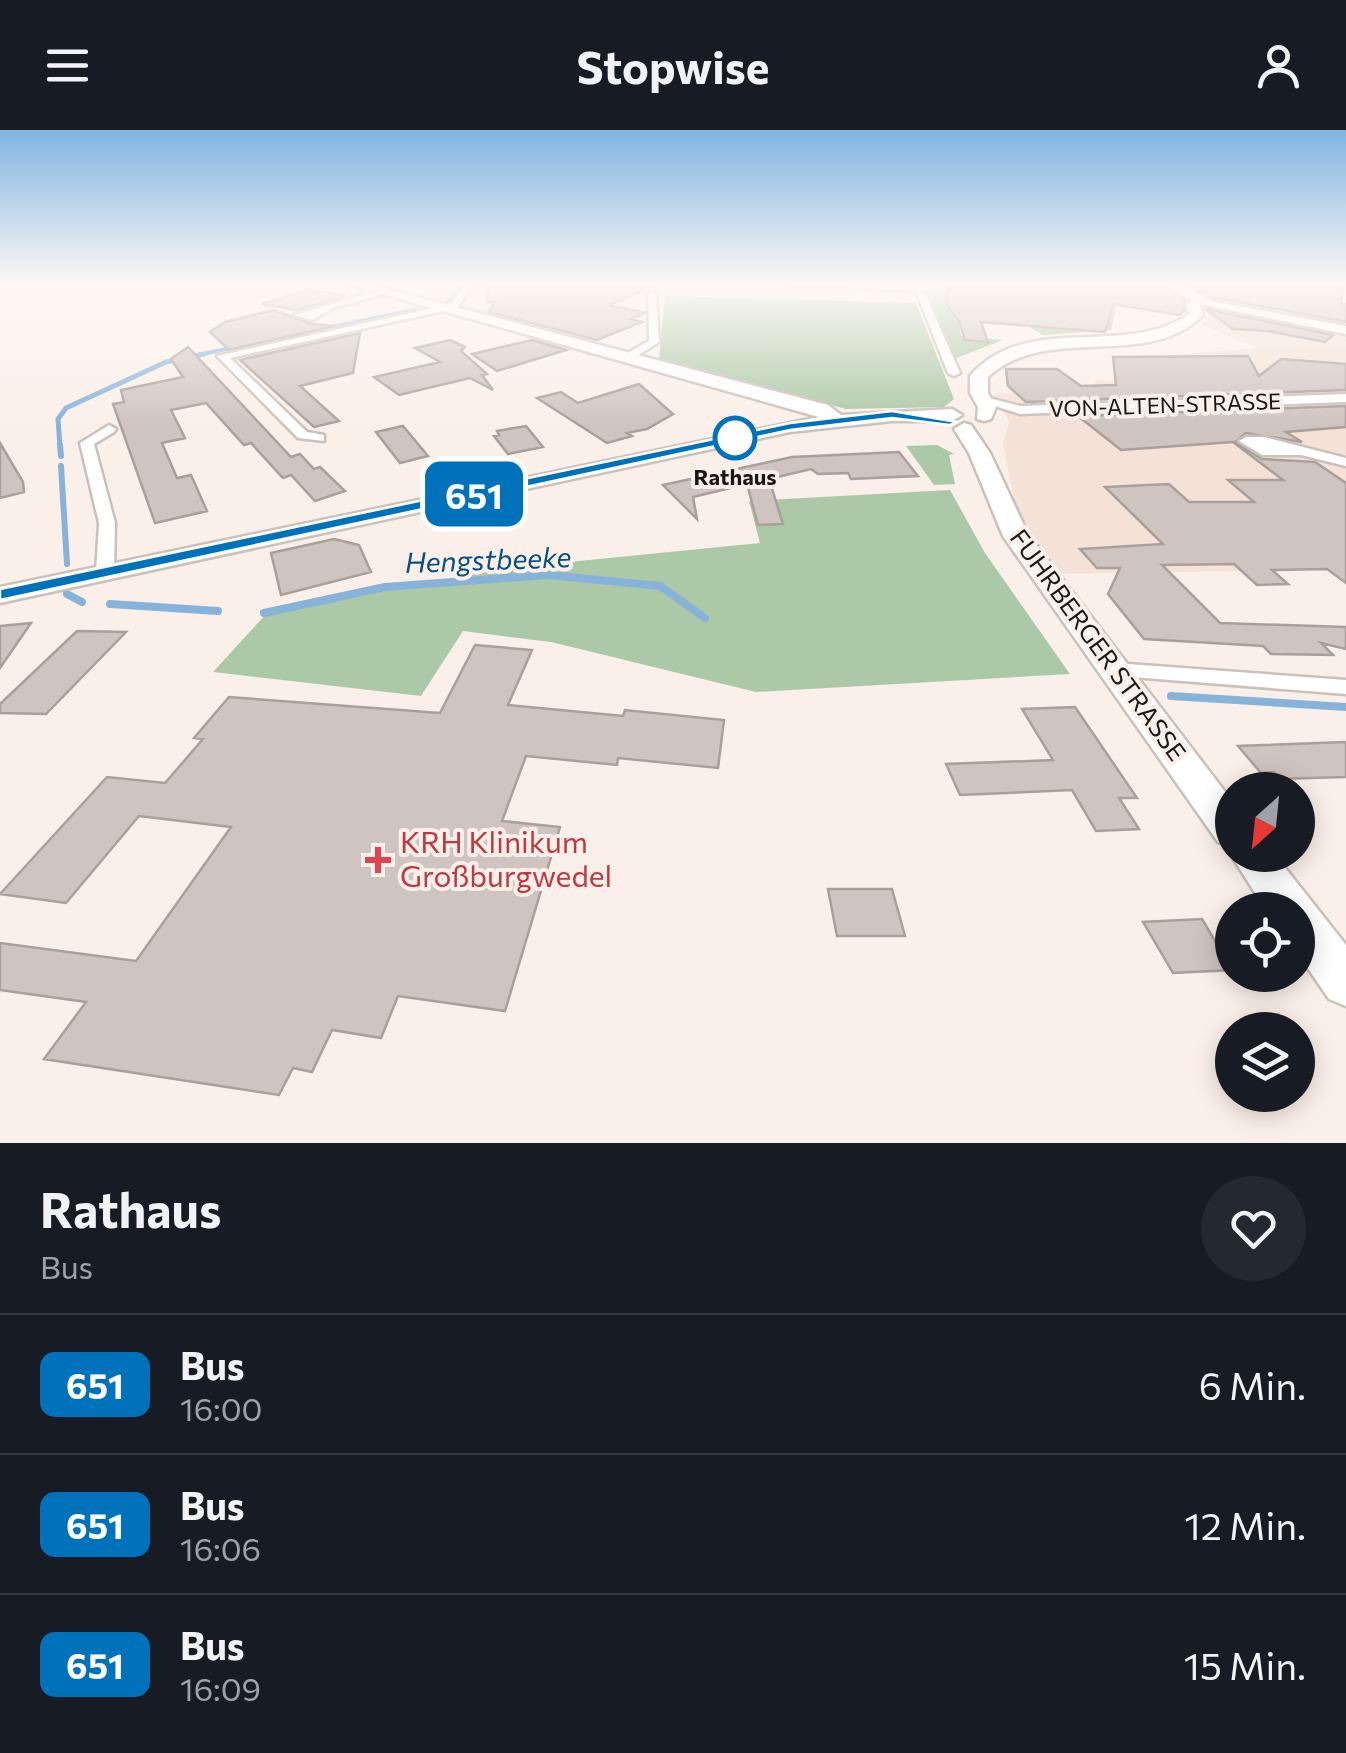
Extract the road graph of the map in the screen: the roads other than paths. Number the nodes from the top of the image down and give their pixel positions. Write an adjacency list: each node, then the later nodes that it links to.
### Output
1 (337, 331): 12 (street)
2 (532, 331): 6 (street)
3 (654, 331): 6 (street)
4 (937, 331): 7 (street)
5 (1167, 331): 10 (street)
6 (628, 357): 9 (street)
7 (954, 374)
8 (1346, 398): 10 (street, VON-ALTEN-STRASSE)
9 (834, 419): 10 (street); 15 (street)
10 (973, 419): 17 (street, FUHRBERGER STRASSE)
11 (109, 430): 15 (street)
12 (319, 438)
13 (1303, 451): 14 (street)
14 (1346, 462)
15 (105, 572): 16 (street)
16 (0, 595)
17 (1114, 670): 18 (street); 19 (street, FUHRBERGER STRASSE)
18 (1346, 687)
19 (1215, 807)
20 (1315, 941): 21 (street)
21 (1346, 983)

